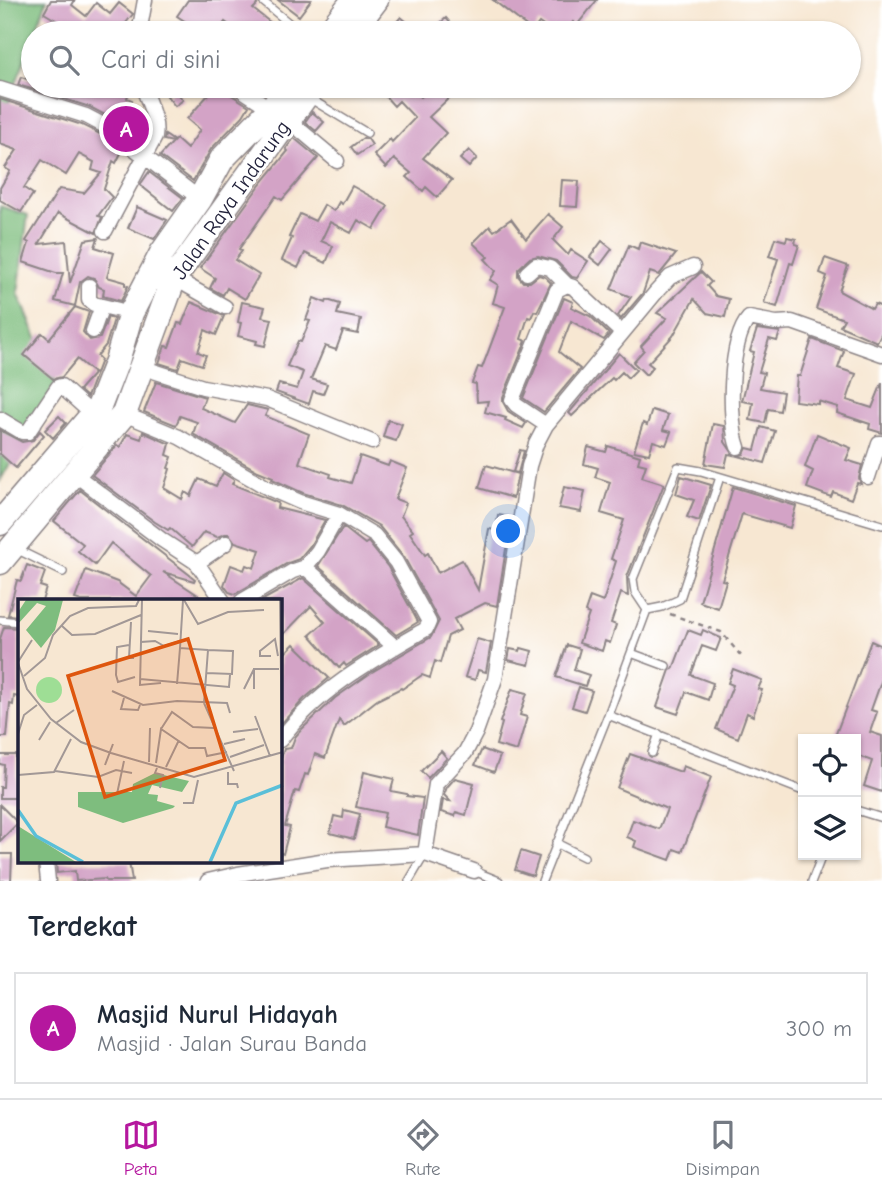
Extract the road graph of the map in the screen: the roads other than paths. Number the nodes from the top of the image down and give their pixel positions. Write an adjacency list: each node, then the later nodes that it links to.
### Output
1 (145, 0): 5 (street)
2 (261, 0): 6 (lane)
3 (355, 0): 7 (highway)
4 (376, 0): 8 (highway)
5 (141, 21)
6 (286, 21)
7 (338, 21)
8 (360, 21)
9 (0, 89): 10 (street)
10 (21, 96)
11 (29, 98): 18 (street)
12 (147, 98): 18 (street)
13 (254, 98): 16 (street)
14 (294, 98): 16 (highway, Jalan Raya Indarung)
15 (315, 98): 17 (lane)
16 (279, 115): 19 (street); 20 (highway, Jalan Raya Indarung); 24 (highway, Jalan Raya Indarung)
17 (367, 133)
18 (143, 156): 20 (street); 21 (street)
19 (337, 161)
20 (200, 199): 29 (highway, Jalan Raya Indarung)
21 (105, 231)
22 (694, 267): 31 (street)
23 (527, 274): 25 (street)
24 (174, 278): 28 (street); 33 (highway, Jalan Raya Indarung)
25 (567, 285): 31 (street); 37 (street)
26 (89, 286): 27 (street)
27 (102, 306): 29 (street); 30 (street)
28 (225, 307)
29 (131, 313): 34 (highway, Jalan Raya Indarung)
30 (93, 331)
31 (622, 333): 37 (street)
32 (882, 354): 40 (street)
33 (141, 367): 35 (highway, Jalan Raya Indarung); 38 (street)
34 (92, 414): 36 (street); 45 (highway, Jalan Raya Indarung)
35 (124, 414): 41 (highway, Jalan Raya Indarung); 44 (street)
36 (0, 419)
37 (546, 425): 68 (street)
38 (372, 442)
39 (882, 443): 43 (street)
40 (738, 447)
41 (73, 473): 48 (highway, Jalan Raya Indarung); 49 (street)
42 (720, 477): 46 (lane); 54 (lane); 54 (lane)
43 (868, 477)
44 (339, 514): 50 (street); 57 (street)
45 (0, 523)
46 (882, 524)
47 (226, 543): 49 (street)
48 (6, 555): 51 (lane)
49 (197, 562): 52 (street)
50 (305, 567): 53 (street); 57 (street)
51 (64, 572)
52 (222, 599)
53 (245, 599)
54 (647, 610): 58 (lane)
55 (0, 620): 56 (lane)
56 (18, 622)
57 (395, 647): 62 (street)
58 (631, 653): 59 (lane); 60 (lane)
59 (666, 666)
60 (608, 715): 61 (lane); 67 (lane)
61 (659, 734): 63 (lane); 64 (lane)
62 (282, 738)
63 (652, 753)
64 (798, 789)
65 (861, 812): 66 (lane)
66 (882, 818)
67 (556, 843): 69 (lane); 76 (lane)
68 (425, 854): 71 (street); 72 (street); 74 (lane)
69 (584, 857)
70 (820, 860): 77 (lane)
71 (239, 868): 73 (street)
72 (474, 870): 75 (lane)
73 (208, 881)
74 (410, 881)
75 (499, 881)
76 (542, 881)
77 (812, 881)

